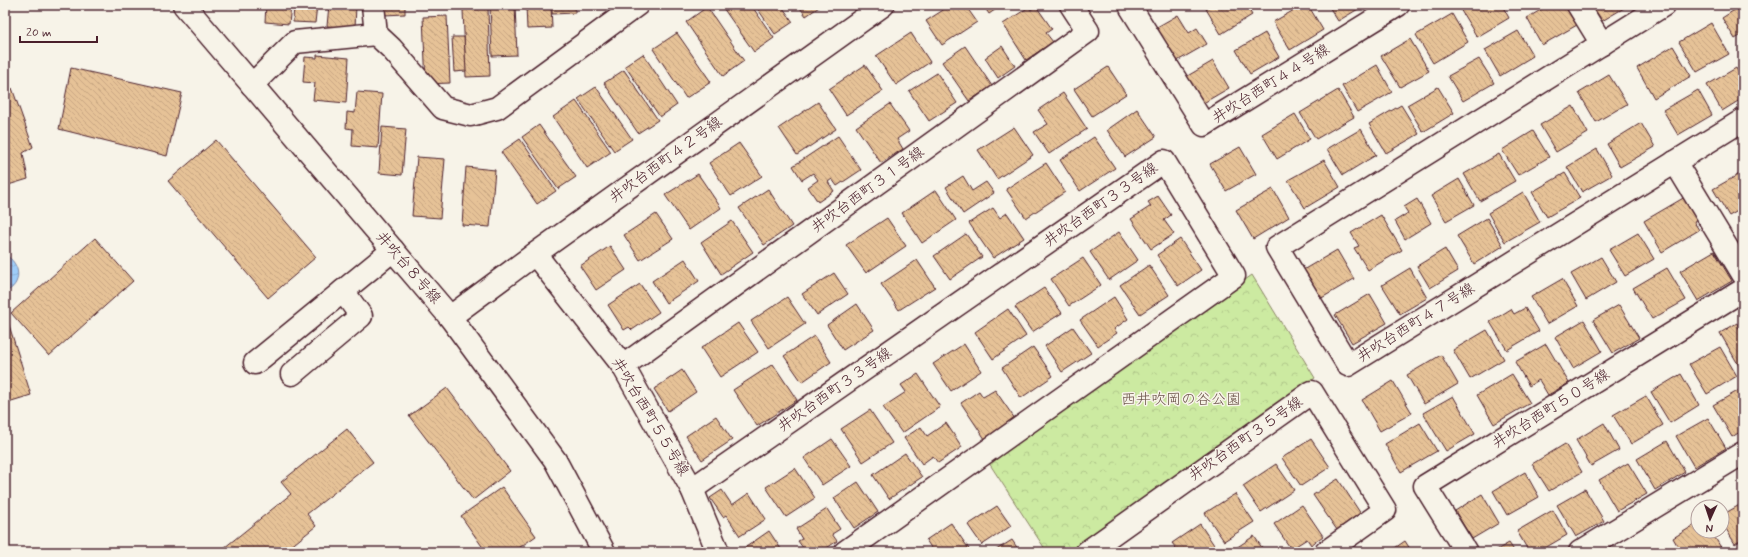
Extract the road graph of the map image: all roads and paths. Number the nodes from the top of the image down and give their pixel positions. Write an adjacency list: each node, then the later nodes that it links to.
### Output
1 (184, 5): 12 (street, 井吹台８号線)
2 (373, 5): 10 (street)
3 (637, 5): 10 (street)
4 (883, 5): 16 (street, 井吹台西町４２号線)
5 (1071, 5): 22 (street, 井吹台西町３１号線)
6 (1136, 5): 7 (street, 井吹台西町４４号線)
7 (1398, 5)
8 (1578, 5): 11 (street)
9 (1664, 5): 11 (street, 井吹台西町４７号線)
10 (376, 34): 12 (street)
11 (1602, 44): 14 (street, 井吹台西町４７号線)
12 (252, 85): 15 (street, 井吹台８号線)
13 (1743, 120): 14 (street, 井吹台西町４７号線)
14 (1674, 162): 17 (street)
15 (393, 250): 19 (street); 20 (street, 井吹台８号線)
16 (535, 254): 20 (street, 井吹台西町４２号線); 22 (street, 井吹台西町５５号線)
17 (1743, 274)
18 (1743, 290): 31 (street, 井吹台西町５０号線)
19 (342, 291): 21 (street); 23 (street)
20 (450, 317): 26 (street, 井吹台８号線)
21 (255, 364)
22 (623, 366): 25 (street, 井吹台西町５５号線)
23 (292, 374)
24 (1743, 453): 32 (street)
25 (692, 489): 27 (street, 井吹台西町５５号線); 28 (street, 井吹台西町３３号線)
26 (604, 552)
27 (718, 552)
28 (845, 552)
29 (1087, 552): 30 (street, 井吹台西町３５号線)
30 (1326, 552)
31 (1466, 552)
32 (1580, 552)

